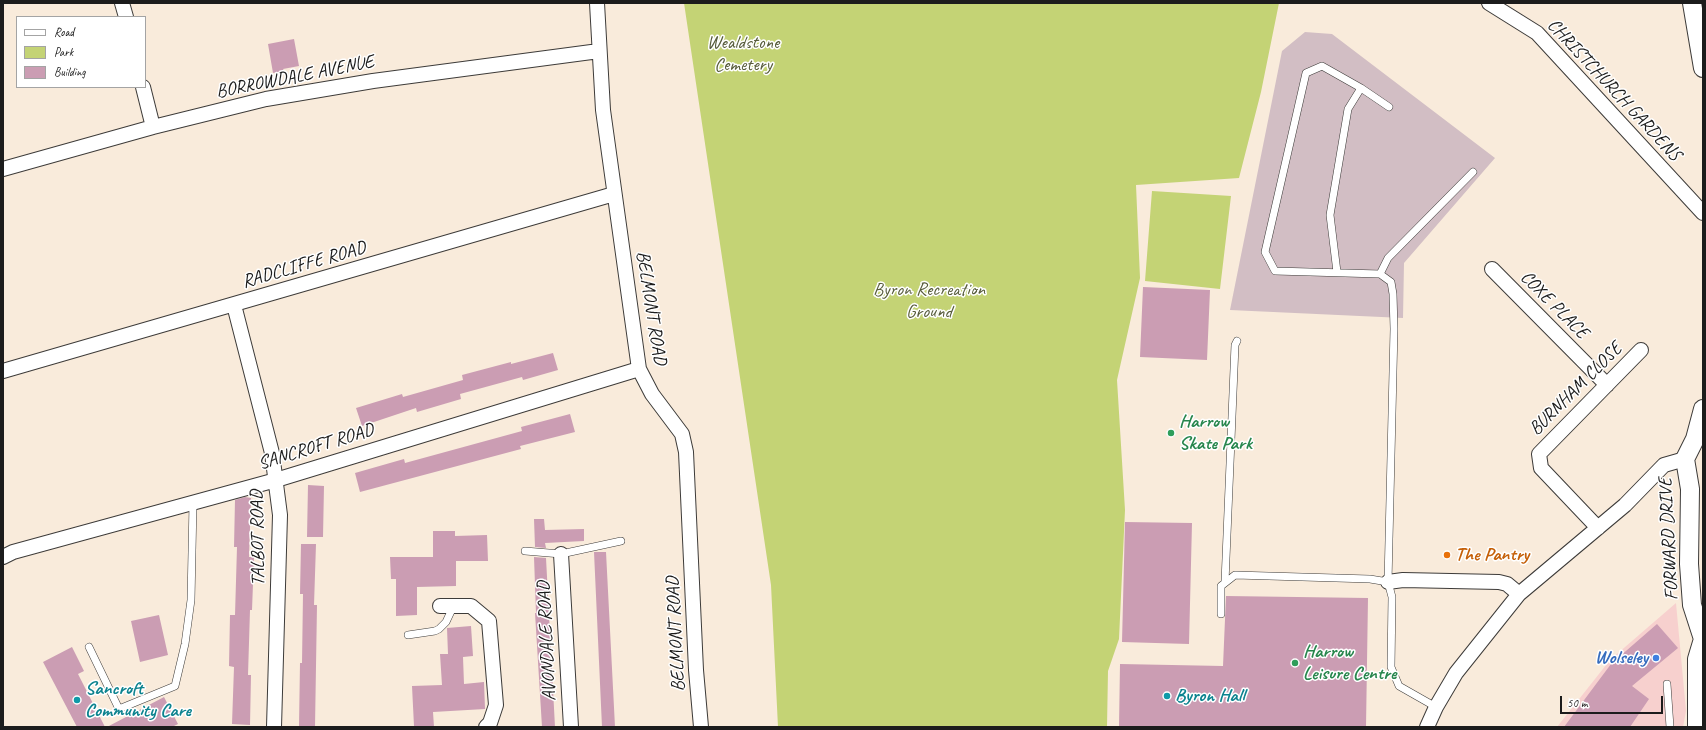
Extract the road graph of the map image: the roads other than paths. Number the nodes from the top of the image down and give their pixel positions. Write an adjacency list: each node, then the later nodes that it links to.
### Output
1 (122, 3): 5 (street)
2 (597, 3): 6 (street, BELMONT ROAD)
3 (1489, 3): 15 (street, CHRISTCHURCH GARDENS)
4 (1692, 3): 7 (street)
5 (126, 16)
6 (600, 51): 11 (street, BORROWDALE AVENUE); 14 (street, BELMONT ROAD)
7 (1703, 68)
8 (143, 88): 11 (street)
9 (1361, 88): 10 (lane); 17 (lane); 17 (lane)
10 (1389, 107)
11 (154, 127): 12 (street, BORROWDALE AVENUE)
12 (3, 169)
13 (1473, 172): 18 (lane)
14 (614, 194): 19 (street, RADCLIFFE ROAD); 22 (street, BELMONT ROAD)
15 (1703, 213)
16 (1492, 269): 24 (street, COXE PLACE)
17 (1337, 272): 18 (lane)
18 (1380, 274): 35 (lane)
19 (234, 305): 23 (street, RADCLIFFE ROAD); 27 (street, TALBOT ROAD)
20 (1237, 341): 34 (lane)
21 (1641, 350): 24 (street, BURNHAM CLOSE)
22 (639, 369): 27 (street, SANCROFT ROAD); 47 (street, BELMONT ROAD)
23 (3, 371)
24 (1607, 385): 29 (street, BURNHAM CLOSE)
25 (1703, 409): 26 (street)
26 (1685, 460): 29 (street); 40 (street, FORWARD DRIVE)
27 (276, 480): 28 (street, SANCROFT ROAD); 44 (street, TALBOT ROAD)
28 (193, 503): 33 (street, SANCROFT ROAD); 41 (lane)
29 (1598, 528): 36 (street)
30 (621, 541): 32 (lane)
31 (525, 551): 32 (lane)
32 (561, 554): 46 (street, AVONDALE ROAD)
33 (3, 557)
34 (1225, 582): 35 (lane); 38 (lane)
35 (1388, 582): 36 (street); 43 (lane)
36 (1519, 594): 43 (street)
37 (447, 606): 39 (lane); 45 (street)
38 (1220, 614)
39 (408, 635)
40 (1703, 639): 50 (street, FORWARD DRIVE)
41 (89, 647)
42 (1667, 684): 49 (lane)
43 (1436, 707): 48 (street)
44 (274, 727)
45 (486, 727)
46 (571, 727)
47 (701, 727)
48 (1427, 727)
49 (1670, 727)
50 (1697, 727)

